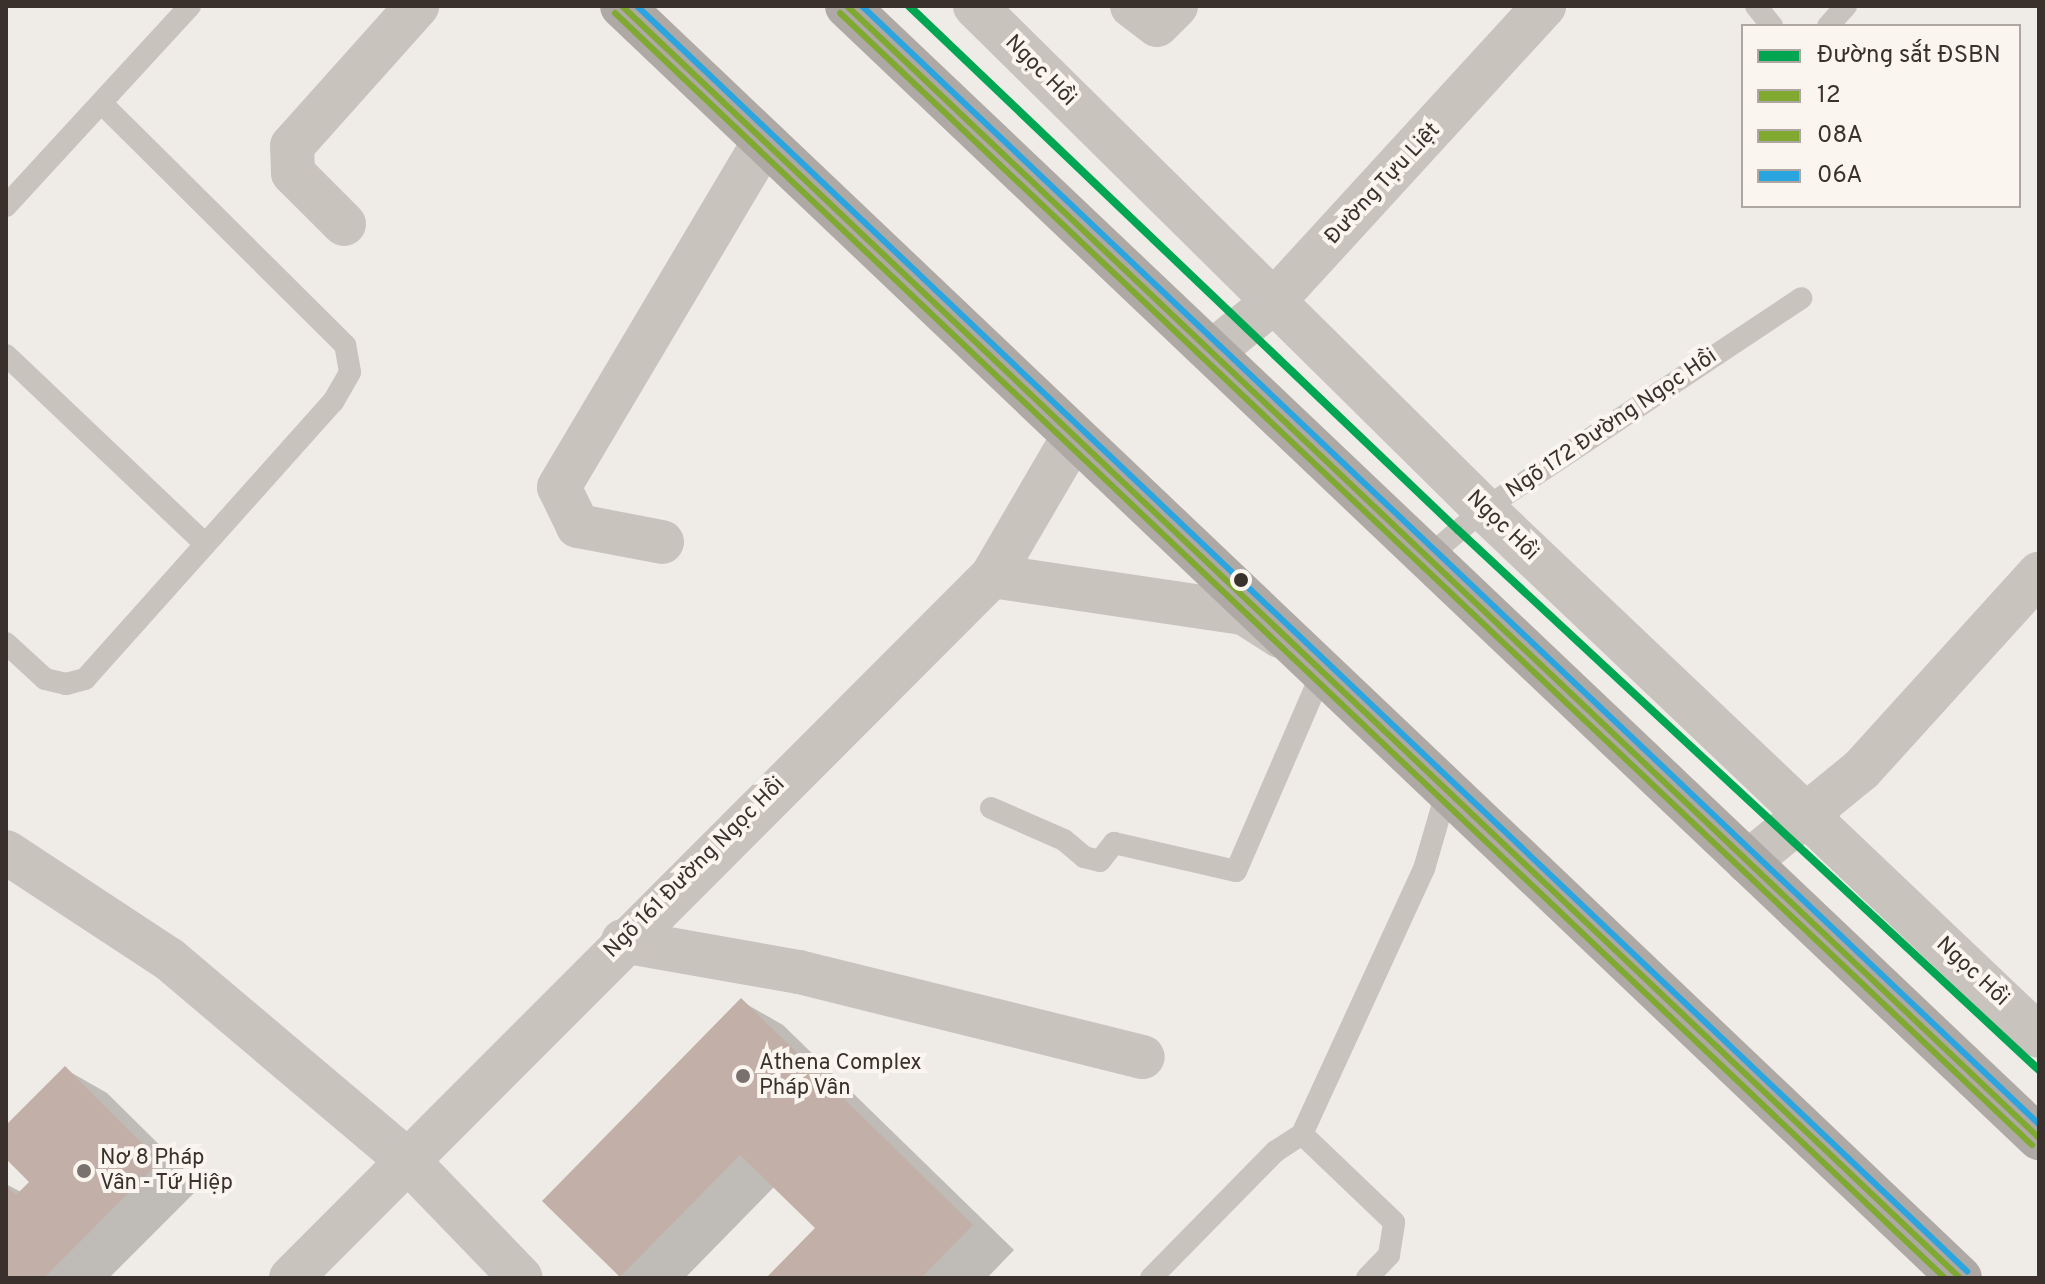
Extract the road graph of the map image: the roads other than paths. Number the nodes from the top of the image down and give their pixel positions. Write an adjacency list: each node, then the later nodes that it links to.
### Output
1 (190, 6): 13 (lane)
2 (417, 6): 16 (street)
3 (622, 6): 14 (highway)
4 (847, 6): 19 (highway)
5 (975, 6): 18 (street, Ngọc Hồi)
6 (1132, 6): 7 (street)
7 (1176, 6)
8 (1544, 6): 18 (street, Đường Tựu Liệt)
9 (1756, 6): 11 (lane)
10 (1846, 6): 12 (lane)
11 (1770, 24)
12 (1830, 24)
13 (102, 104): 15 (lane); 24 (lane)
14 (764, 142): 21 (highway); 23 (street)
15 (6, 206)
16 (344, 224)
17 (1801, 298): 22 (lane, Ngõ 172 Đường Ngọc Hồi)
18 (1272, 303): 19 (street, Đường Tựu Liệt); 22 (street, Ngọc Hồi)
19 (1212, 352): 25 (highway)
20 (6, 355): 24 (lane)
21 (1072, 439): 27 (street, Ngõ 161 Đường Ngọc Hồi); 29 (highway)
22 (1484, 509): 25 (lane, Ngõ 172 Đường Ngọc Hồi); 32 (street, Ngọc Hồi)
23 (662, 542)
24 (205, 544): 28 (lane)
25 (1428, 557): 33 (highway)
26 (2039, 574): 32 (street)
27 (992, 576): 29 (street); 35 (street, Ngõ 161 Đường Ngọc Hồi)
28 (6, 643)
29 (1311, 660): 30 (highway); 31 (lane)
30 (1447, 790): 38 (lane); 45 (highway)
31 (991, 808)
32 (1807, 817): 33 (street); 36 (street, Ngọc Hồi)
33 (1748, 862): 39 (highway)
34 (13, 868): 40 (street)
35 (623, 941): 37 (street); 40 (street, Ngõ 161 Đường Ngọc Hồi)
36 (2039, 1036)
37 (1143, 1057)
38 (1302, 1134): 43 (lane); 44 (lane)
39 (2039, 1138)
40 (406, 1159): 41 (street, Ngõ 161 Đường Ngọc Hồi); 42 (street)
41 (291, 1278)
42 (521, 1278)
43 (1151, 1278)
44 (1367, 1278)
45 (1960, 1278)

